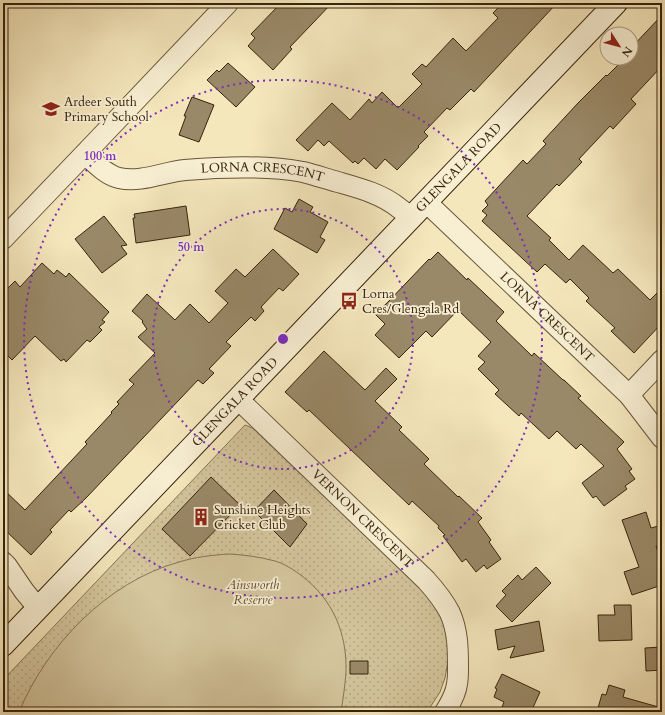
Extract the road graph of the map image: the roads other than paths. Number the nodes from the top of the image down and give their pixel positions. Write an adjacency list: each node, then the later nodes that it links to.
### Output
1 (616, 3): 4 (street, GLENGALA ROAD)
2 (223, 5): 3 (street)
3 (90, 149): 5 (street, LORNA CRESCENT); 6 (street)
4 (426, 202): 5 (street, GLENGALA ROAD); 8 (street, LORNA CRESCENT)
5 (411, 218): 9 (street, GLENGALA ROAD)
6 (3, 239)
7 (662, 360): 8 (street)
8 (629, 395): 10 (street, LORNA CRESCENT)
9 (238, 399): 12 (street, GLENGALA ROAD); 14 (street, VERNON CRESCENT)
10 (662, 438)
11 (5, 564): 12 (street)
12 (45, 601): 13 (street, GLENGALA ROAD)
13 (3, 645)
14 (437, 712)

